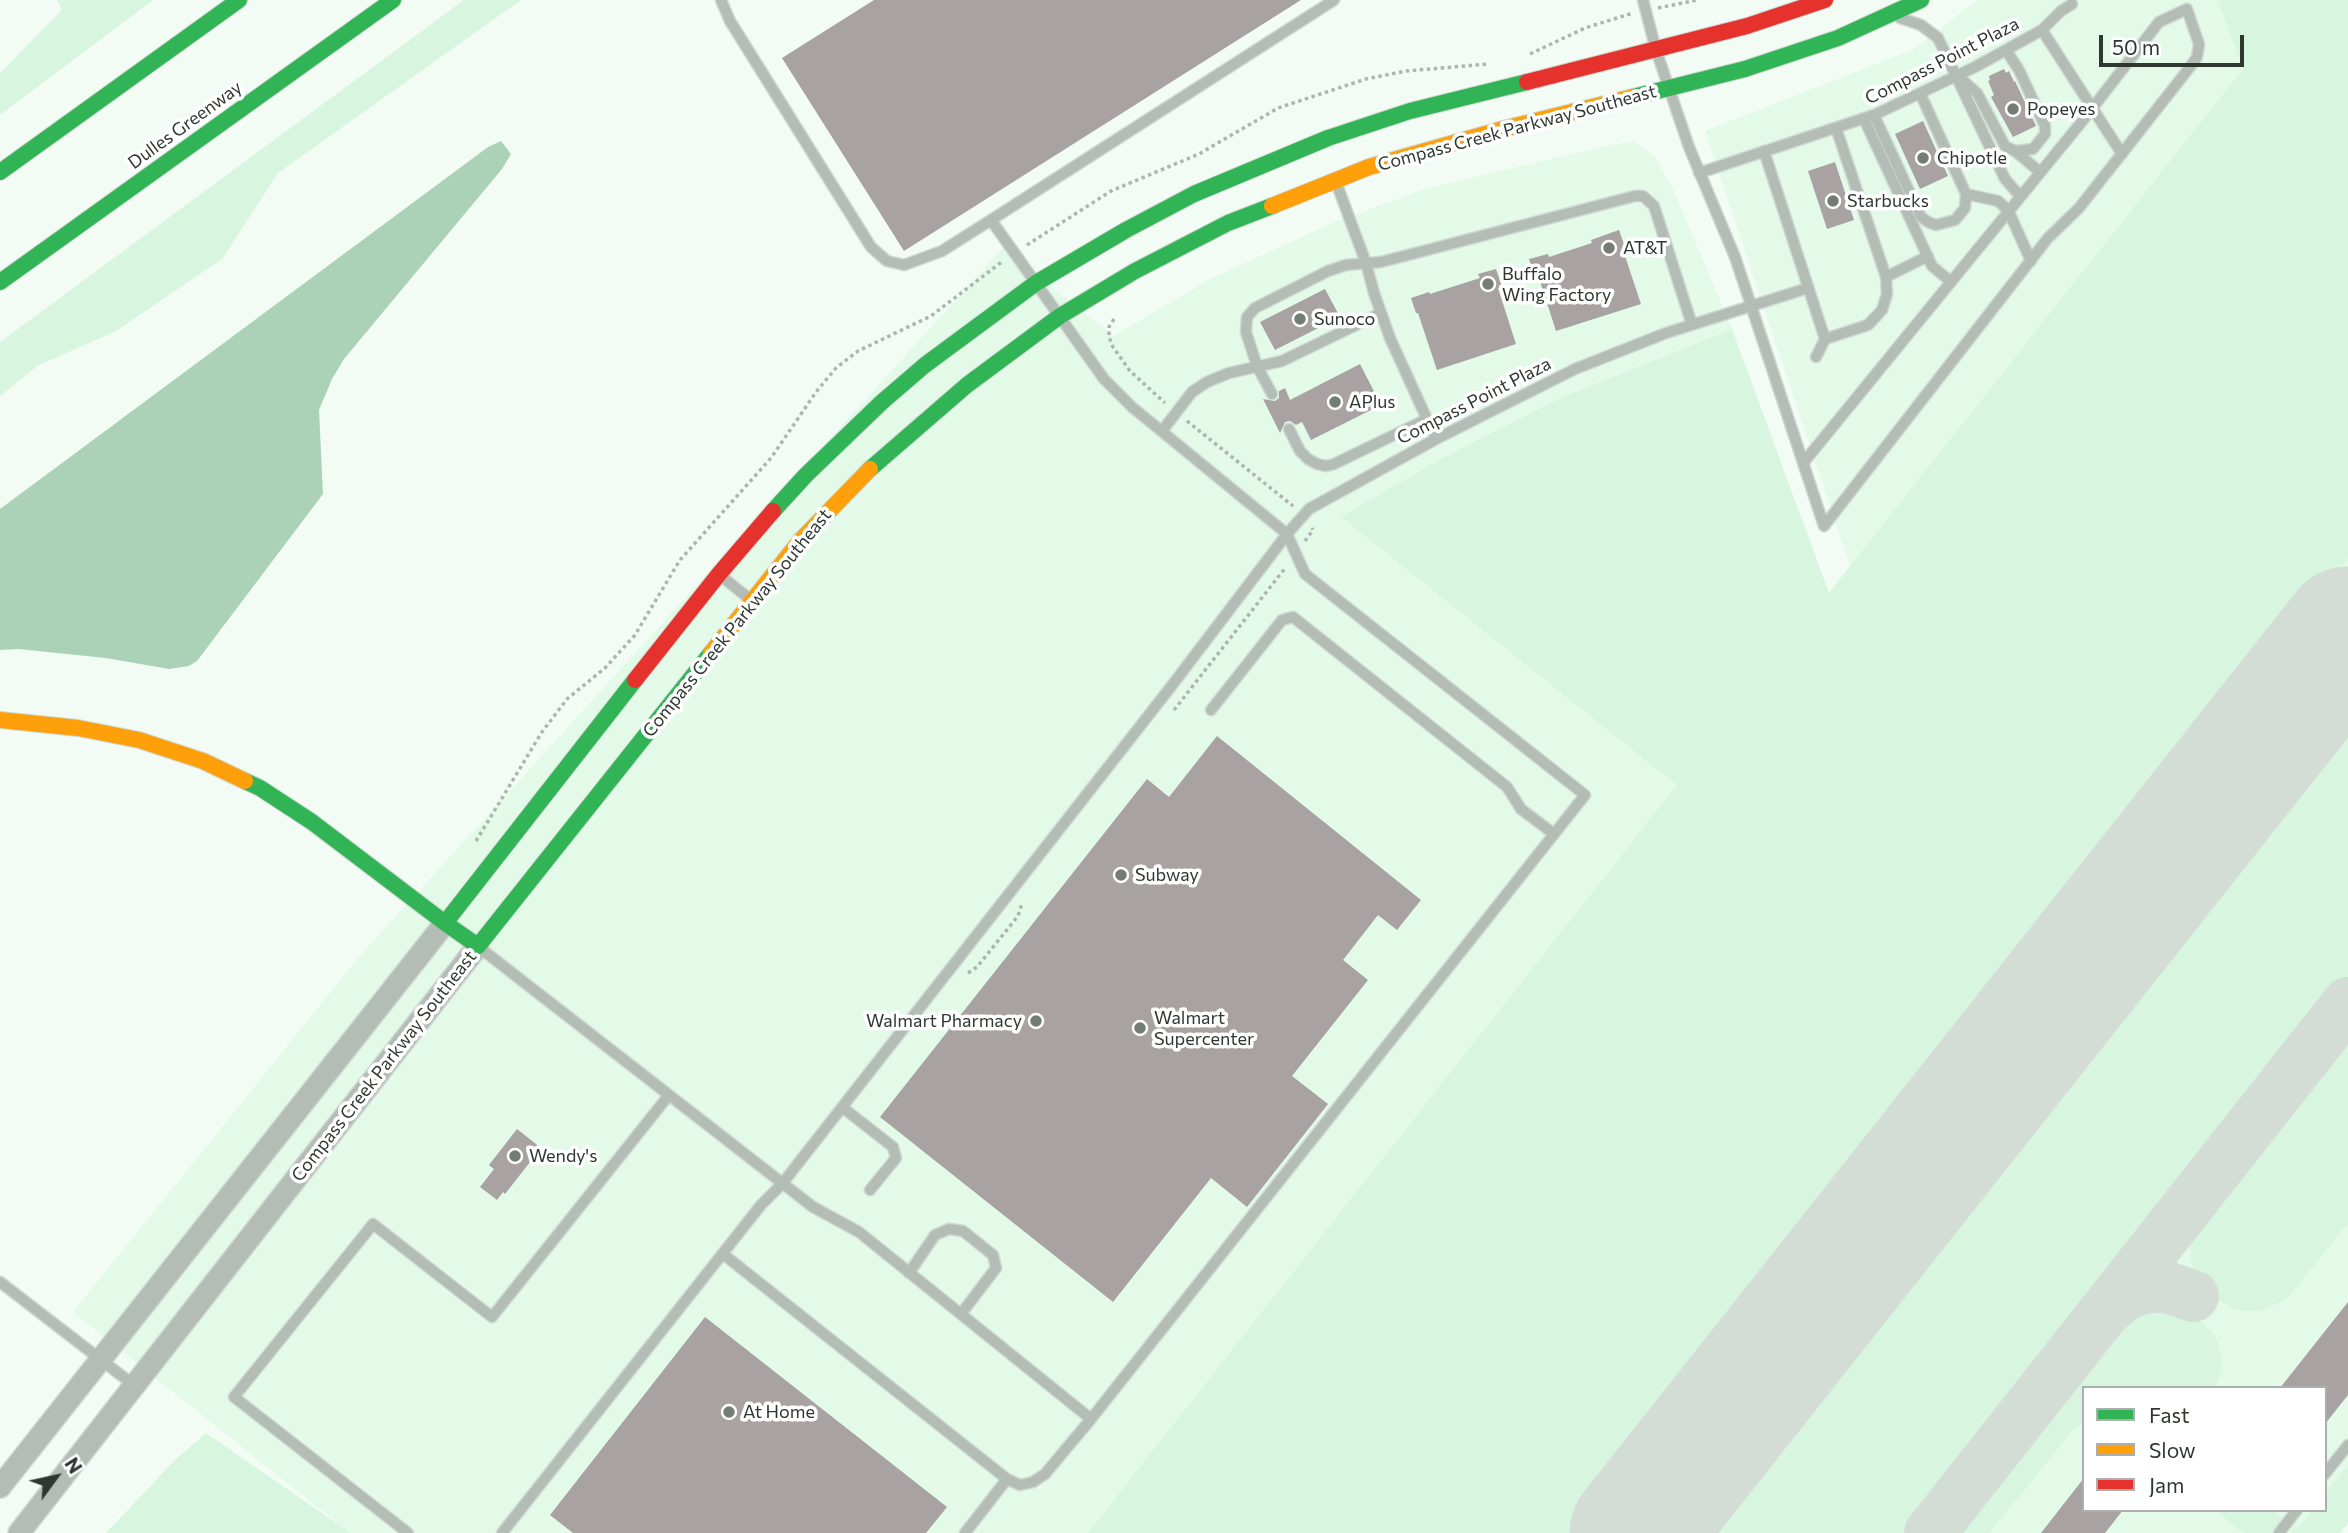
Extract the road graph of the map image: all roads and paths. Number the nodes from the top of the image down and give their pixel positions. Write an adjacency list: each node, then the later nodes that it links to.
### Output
1 (239, 0): 22 (main road)
2 (393, 0): 35 (main road, Dulles Greenway)
3 (721, 0): 29 (lane)
4 (1334, 0): 29 (lane)
5 (1643, 0): 11 (lane)
6 (1825, 0): 11 (main road)
7 (1921, 0): 9 (main road, Compass Creek Parkway Southeast)
8 (2072, 4): 10 (lane, Compass Point Plaza)
9 (1890, 16): 13 (lane); 14 (main road, Compass Creek Parkway Southeast)
10 (2042, 30): 12 (lane, Compass Point Plaza); 16 (lane)
11 (1656, 50): 14 (lane); 36 (main road)
12 (2006, 50): 13 (lane, Compass Point Plaza); 20 (lane)
13 (1957, 76): 15 (lane, Compass Point Plaza); 20 (lane); 27 (lane)
14 (1669, 89): 24 (lane); 25 (main road, Compass Creek Parkway Southeast)
15 (1920, 93): 17 (lane, Compass Point Plaza); 26 (lane)
16 (2092, 108): 21 (lane); 21 (lane); 23 (lane)
17 (1869, 117): 18 (lane, Compass Point Plaza); 26 (lane); 30 (lane)
18 (1836, 128): 19 (lane, Compass Point Plaza); 33 (lane)
19 (1764, 151): 24 (lane, Compass Point Plaza); 37 (lane)
20 (2015, 151): 23 (lane)
21 (2122, 154): 31 (lane)
22 (0, 172)
23 (2040, 172): 27 (lane)
24 (1699, 173): 38 (lane)
25 (1335, 180): 32 (lane); 40 (main road, Compass Creek Parkway Southeast)
26 (1966, 194): 28 (lane)
27 (2020, 196): 28 (lane)
28 (2008, 210): 31 (lane); 34 (lane)
29 (991, 220): 36 (lane)
30 (1928, 257): 33 (lane); 34 (lane)
31 (2031, 261): 52 (lane)
32 (1366, 263): 39 (lane); 42 (lane); 45 (lane)
33 (1885, 277): 43 (lane)
34 (1950, 281): 52 (lane)
35 (0, 282)
36 (1036, 283): 40 (lane); 56 (main road)
37 (1808, 288): 38 (lane, Compass Point Plaza); 43 (lane)
38 (1751, 307): 42 (lane, Compass Point Plaza); 52 (lane)
39 (1381, 313): 45 (lane); 48 (lane)
40 (1060, 316): 50 (lane); 57 (main road, Compass Creek Parkway Southeast)
41 (1114, 319): 47 (path)
42 (1692, 325): 51 (lane, Compass Point Plaza)
43 (1825, 339): 44 (lane)
44 (1816, 357)
45 (1257, 366): 46 (lane); 47 (lane)
46 (1272, 394)
47 (1176, 412): 50 (lane); 53 (path)
48 (1427, 419): 49 (lane); 51 (lane)
49 (1289, 429)
50 (1162, 431): 54 (lane)
51 (1436, 439): 53 (lane, Compass Point Plaza)
52 (1804, 462)
53 (1303, 515): 54 (lane, Compass Point Plaza); 55 (path)
54 (1287, 534): 55 (lane); 67 (lane, Compass Point Plaza)
55 (1296, 554): 59 (path); 61 (lane)
56 (719, 574): 57 (lane); 63 (main road)
57 (751, 600): 64 (main road, Compass Creek Parkway Southeast)
58 (1211, 710): 61 (lane)
59 (1172, 713)
60 (0, 720): 63 (main road)
61 (1554, 834): 76 (lane)
62 (1023, 901): 65 (path)
63 (445, 923): 64 (main road); 74 (street)
64 (478, 946): 66 (lane); 75 (street, Compass Creek Parkway Southeast)
65 (964, 975)
66 (669, 1095): 68 (lane); 84 (lane)
67 (842, 1107): 68 (lane, Compass Point Plaza); 69 (lane)
68 (782, 1184): 70 (lane, Compass Point Plaza); 71 (lane)
69 (870, 1190)
70 (723, 1255): 79 (lane); 82 (lane, Compass Point Plaza)
71 (909, 1273): 73 (lane); 73 (lane)
72 (0, 1282): 74 (lane)
73 (961, 1314): 76 (lane)
74 (101, 1359): 75 (lane); 80 (street)
75 (135, 1386): 83 (street, Compass Creek Parkway Southeast)
76 (1091, 1419): 79 (lane)
77 (2348, 1445): 78 (lane)
78 (2327, 1471)
79 (1007, 1479): 85 (lane)
80 (0, 1487)
81 (2295, 1512): 86 (lane)
82 (504, 1532)
83 (19, 1533)
84 (408, 1533)
85 (965, 1533)
86 (2279, 1533)

